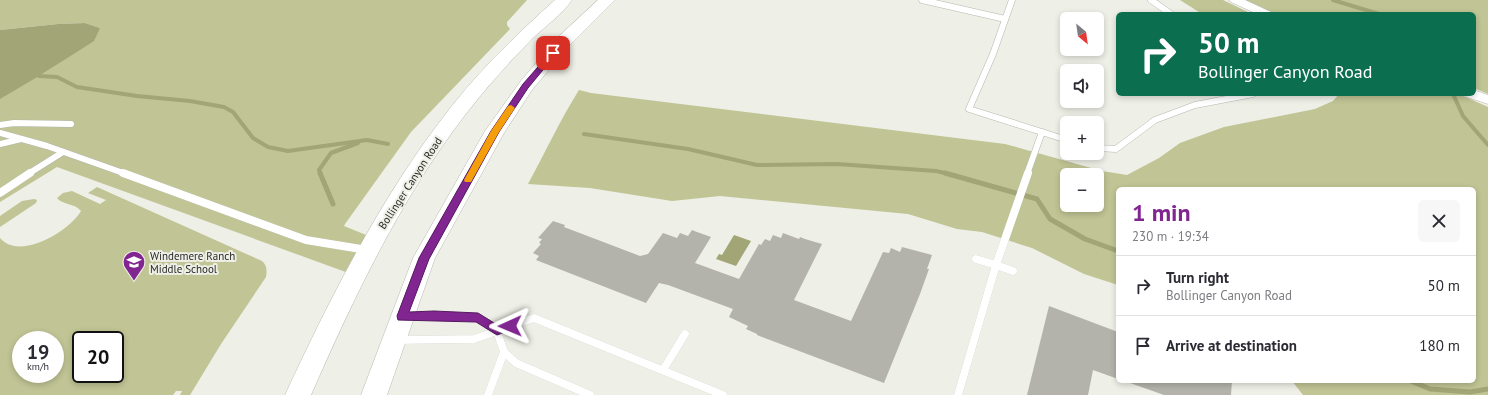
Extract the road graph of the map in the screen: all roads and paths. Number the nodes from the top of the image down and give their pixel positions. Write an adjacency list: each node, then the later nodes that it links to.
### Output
1 (564, 0): 23 (main road, Bollinger Canyon Road)
2 (607, 0): 27 (main road)
3 (922, 0): 9 (lane)
4 (1012, 0): 9 (lane)
5 (1151, 0): 7 (lane)
6 (1235, 0): 8 (street)
7 (1168, 12)
8 (1262, 12)
9 (1004, 19): 15 (lane)
10 (1242, 96): 20 (lane)
11 (1476, 96): 12 (street)
12 (1488, 100)
13 (71, 124): 14 (lane)
14 (0, 125)
15 (1042, 132): 17 (lane); 25 (lane)
16 (0, 133): 18 (lane)
17 (1060, 138)
18 (21, 139): 19 (lane); 21 (lane)
19 (0, 144)
20 (1104, 148)
21 (62, 152): 22 (lane); 23 (lane)
22 (0, 193)
23 (367, 250): 33 (main road, Bollinger Canyon Road)
24 (976, 259): 25 (lane)
25 (996, 265): 26 (lane); 38 (lane)
26 (1013, 271)
27 (402, 316): 28 (lane); 30 (main road)
28 (497, 331): 30 (lane); 31 (lane); 32 (lane)
29 (685, 334): 32 (lane)
30 (394, 340): 34 (main road)
31 (504, 352): 35 (lane); 36 (lane)
32 (663, 370): 37 (lane)
33 (298, 395)
34 (374, 395)
35 (488, 395)
36 (590, 395)
37 (723, 395)
38 (958, 395)

